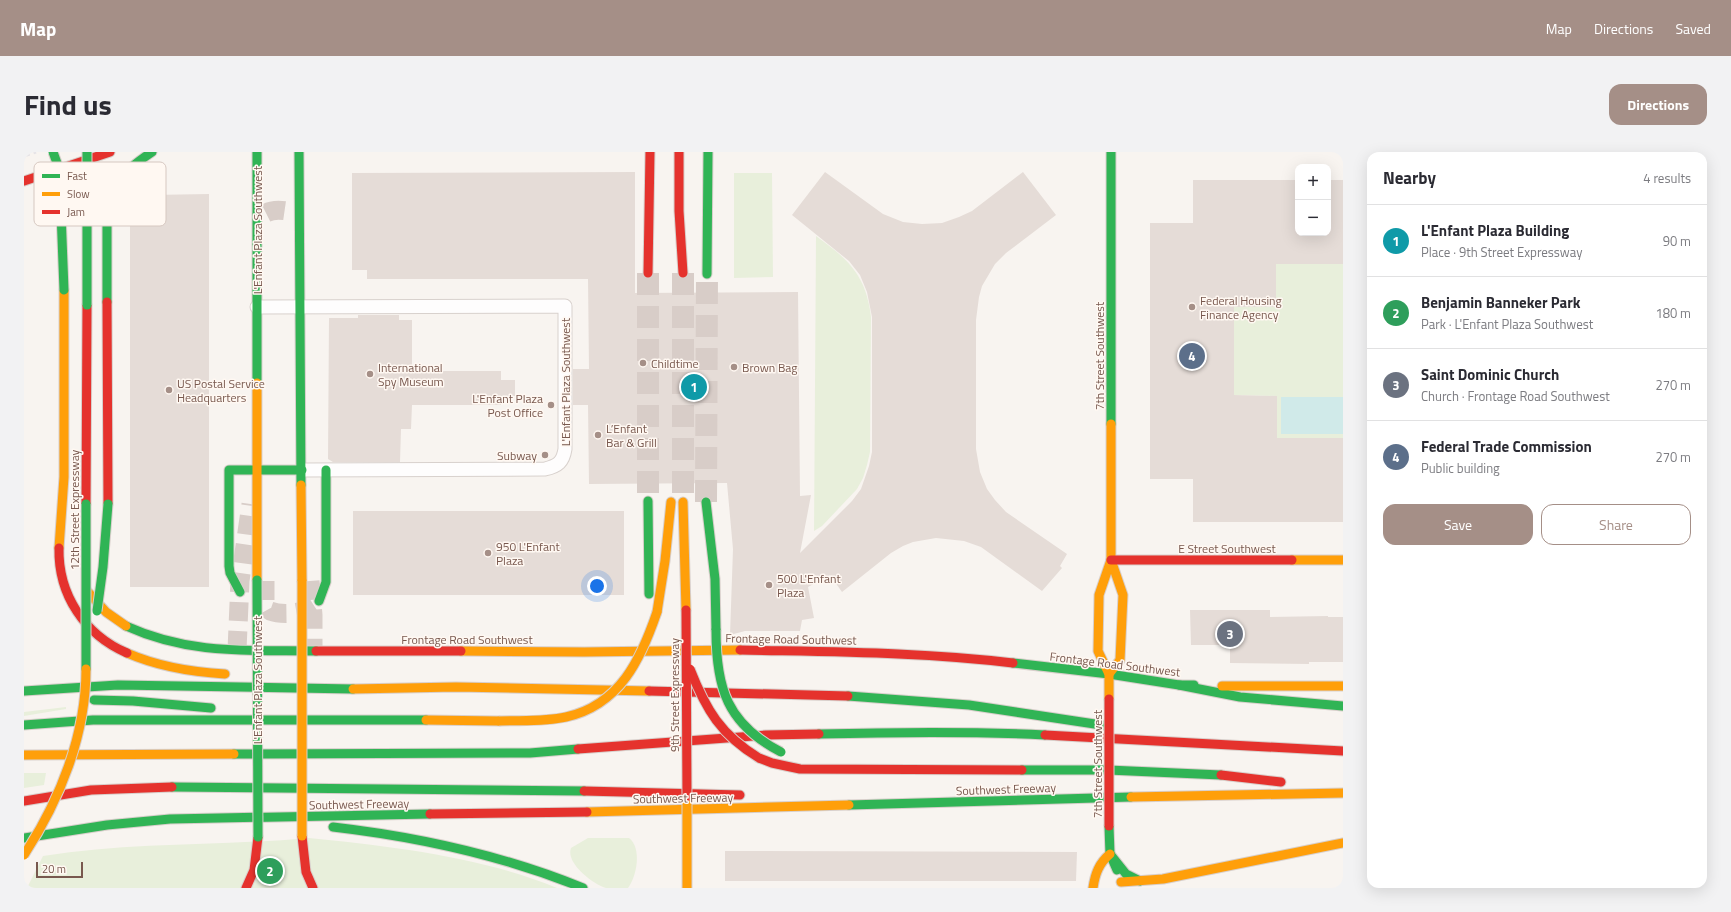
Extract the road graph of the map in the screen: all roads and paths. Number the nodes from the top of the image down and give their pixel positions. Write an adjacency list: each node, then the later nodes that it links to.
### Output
1 (53, 152): 10 (main road, bridge)
2 (110, 152): 11 (main road)
3 (152, 152): 12 (main road, bridge)
4 (257, 152): 25 (main road, L'Enfant Plaza Southwest)
5 (299, 152): 26 (main road)
6 (650, 152): 21 (main road)
7 (679, 152): 15 (main road)
8 (708, 152): 23 (main road)
9 (1112, 152): 36 (main road, 7th Street Southwest)
10 (57, 162)
11 (80, 162)
12 (140, 162)
13 (34, 178): 14 (main road)
14 (24, 181)
15 (679, 211): 20 (main road); 22 (main road)
16 (62, 226): 24 (main road, bridge)
17 (68, 226): 24 (main road, bridge)
18 (87, 226): 54 (main road, 12th Street Expressway, bridge)
19 (107, 226): 54 (main road, bridge)
20 (673, 266)
21 (648, 273)
22 (683, 273)
23 (707, 274)
24 (64, 290): 30 (main road)
25 (257, 307): 26 (street, L'Enfant Plaza Southwest); 27 (main road, L'Enfant Plaza Southwest)
26 (300, 307): 28 (main road); 29 (street, L'Enfant Plaza Southwest)
27 (258, 470): 28 (main road, L'Enfant Plaza Southwest); 39 (main road); 83 (main road, L'Enfant Plaza Southwest, bridge)
28 (302, 470): 29 (street, L'Enfant Plaza Southwest); 84 (main road, bridge)
29 (326, 470): 40 (main road)
30 (64, 490): 35 (main road); 43 (main road)
31 (648, 501): 41 (main road)
32 (671, 502): 41 (main road)
33 (683, 502): 42 (main road, 9th Street Expressway, bridge)
34 (706, 502): 68 (main road, bridge)
35 (69, 540)
36 (1111, 560): 37 (main road, E Street Southwest); 44 (main road, 7th Street Southwest); 44 (main road, 7th Street Southwest)
37 (1343, 560)
38 (76, 567): 44 (main road, Frontage Road Southwest)
39 (240, 592)
40 (319, 601)
41 (653, 612): 61 (main road, bridge)
42 (686, 657): 70 (main road, bridge); 86 (main road, 9th Street Expressway, bridge)
43 (233, 674)
44 (1109, 674): 50 (main road, Frontage Road Southwest); 79 (main road, 7th Street Southwest, bridge)
45 (249, 675): 46 (main road)
46 (265, 675)
47 (289, 676): 48 (main road)
48 (312, 677)
49 (366, 680): 52 (main road)
50 (1179, 685): 51 (main road, Frontage Road Southwest); 58 (main road)
51 (1343, 686)
52 (456, 687): 53 (main road); 63 (main road)
53 (24, 691)
54 (86, 693): 80 (main road, 12th Street Expressway, bridge)
55 (24, 695): 56 (main road)
56 (61, 699)
57 (76, 700): 59 (main road)
58 (1343, 706)
59 (217, 709)
60 (232, 711): 61 (main road)
61 (317, 719): 62 (main road)
62 (24, 725)
63 (1116, 727)
64 (1147, 731): 65 (main road)
65 (1240, 745): 66 (main road); 67 (main road)
66 (1343, 751)
67 (24, 755)
68 (792, 756)
69 (819, 760): 70 (main road)
70 (917, 769): 71 (main road)
71 (1343, 792): 75 (main road, Southwest Freeway)
72 (751, 796): 74 (main road)
73 (782, 797): 75 (main road)
74 (24, 801)
75 (932, 804): 76 (main road, Southwest Freeway)
76 (232, 818): 77 (main road, Southwest Freeway); 85 (main road)
77 (24, 838)
78 (1343, 843): 81 (main road)
79 (1110, 854): 81 (main road); 82 (main road, 7th Street Southwest); 87 (main road)
80 (24, 855)
81 (1140, 881): 82 (main road)
82 (1121, 885)
83 (246, 888)
84 (313, 888)
85 (583, 888)
86 (687, 888)
87 (1093, 888)

